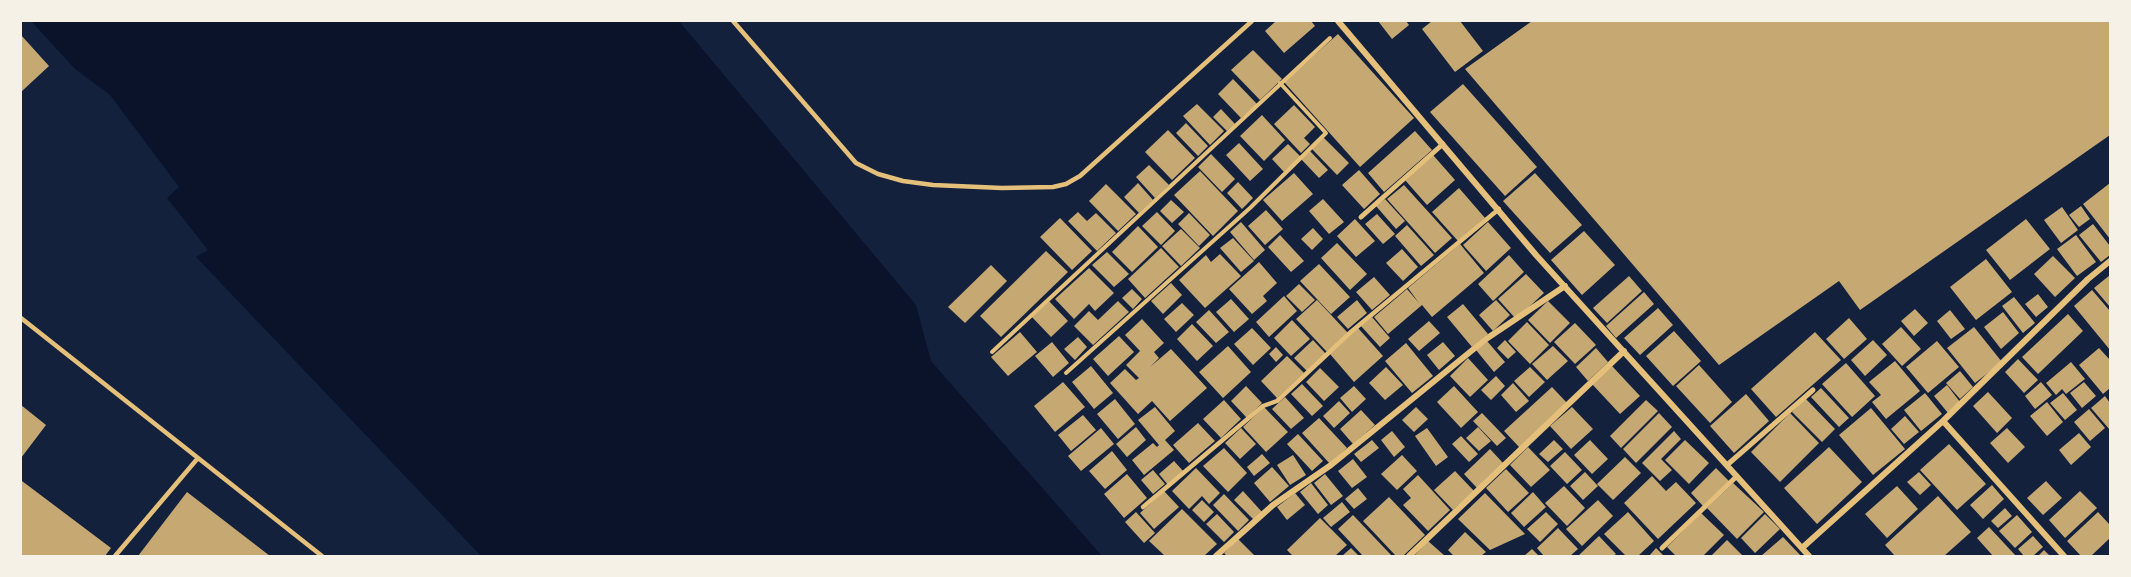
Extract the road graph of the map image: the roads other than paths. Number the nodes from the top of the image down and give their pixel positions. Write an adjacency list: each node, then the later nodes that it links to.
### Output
1 (733, 21): 2 (lane)
2 (1252, 21)
3 (1340, 23): 4 (street)
4 (1443, 144): 5 (street); 6 (street)
5 (1499, 209): 8 (street); 16 (lane)
6 (1360, 217)
7 (2110, 261): 12 (street)
8 (1565, 286): 10 (street); 21 (street)
9 (21, 318): 13 (lane)
10 (1624, 351): 14 (street); 22 (street)
11 (1813, 390): 14 (street)
12 (1943, 421): 18 (street); 24 (street)
13 (198, 458): 19 (lane); 20 (lane)
14 (1727, 465): 15 (street)
15 (1737, 476): 17 (street); 18 (street)
16 (1143, 507)
17 (1662, 548)
18 (1802, 548): 23 (street)
19 (115, 556)
20 (322, 556)
21 (1216, 556)
22 (1408, 556)
23 (1809, 556)
24 (2064, 556)

